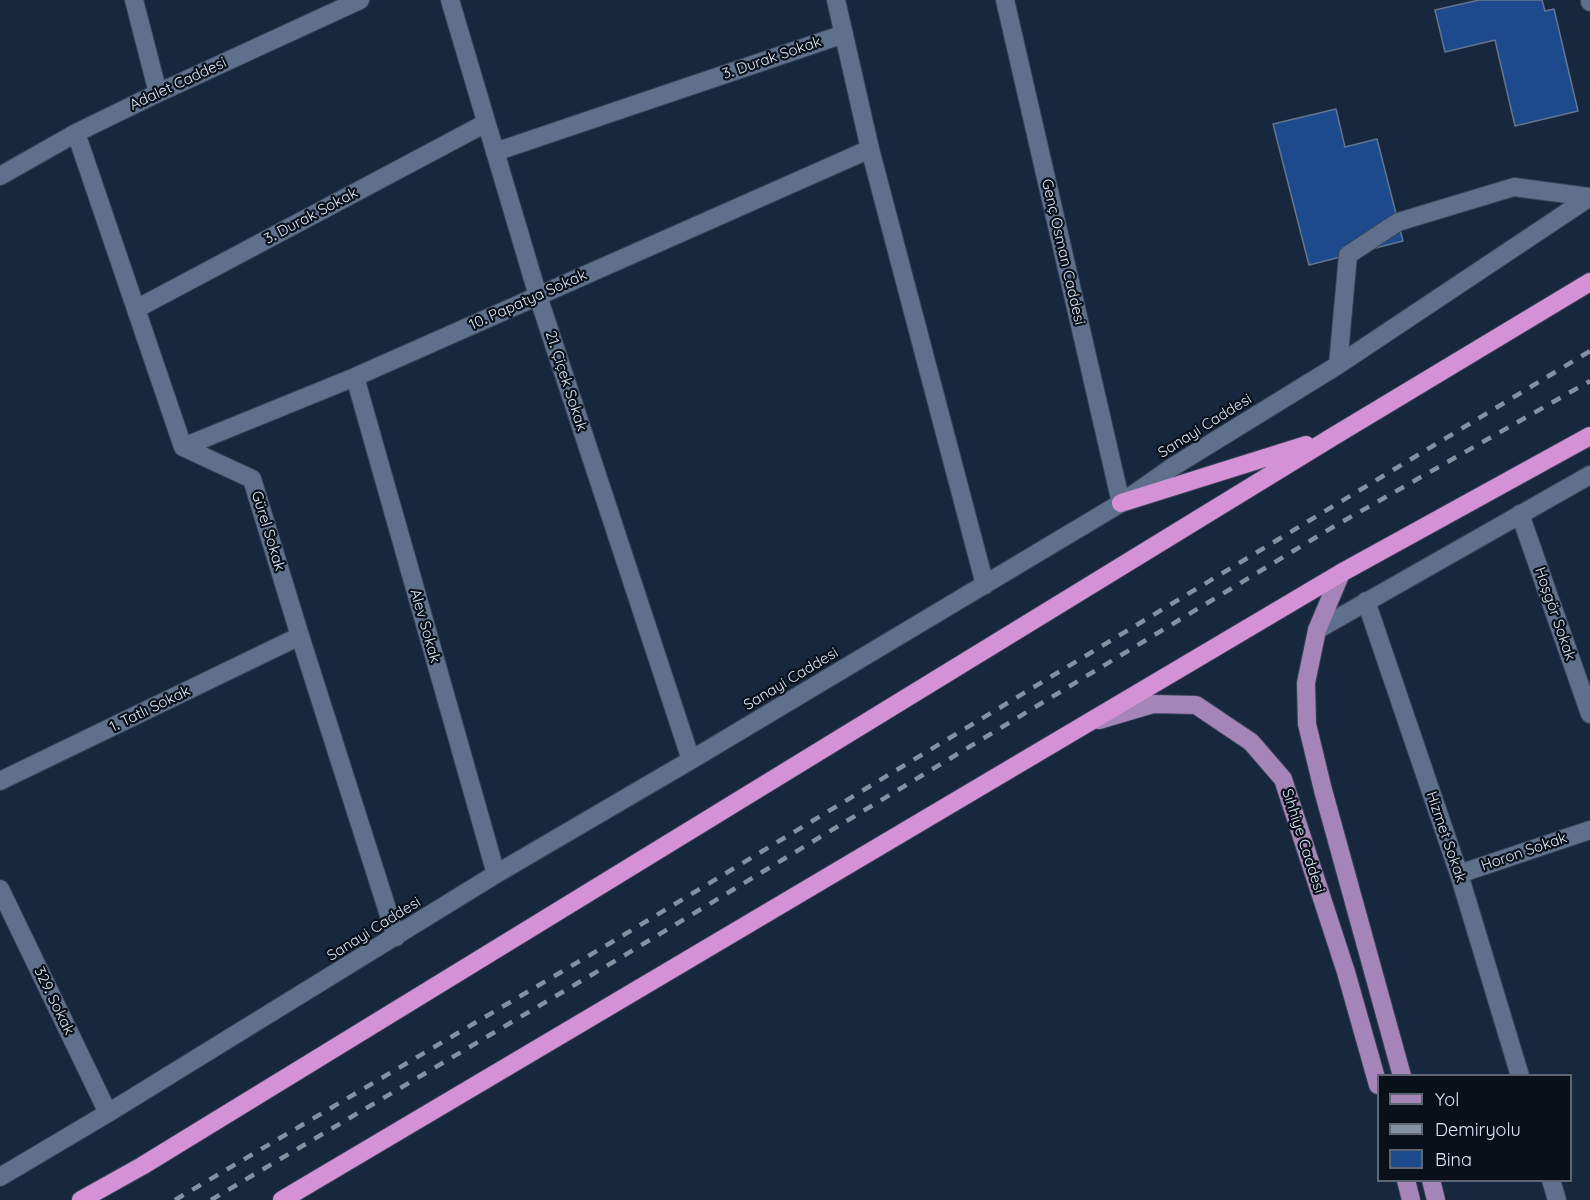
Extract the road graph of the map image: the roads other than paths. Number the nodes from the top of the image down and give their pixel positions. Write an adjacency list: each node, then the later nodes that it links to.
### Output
1 (134, 0): 7 (street)
2 (450, 0): 8 (street, 21. Çiçek Sokak)
3 (836, 0): 6 (street)
4 (1005, 0): 23 (street, Genç Osman Caddesi)
5 (349, 2): 7 (street, Adalet Caddesi)
6 (844, 34): 10 (street); 11 (street, 3. Durak Sokak)
7 (158, 93): 9 (street, Adalet Caddesi)
8 (486, 123): 11 (street, 21. Çiçek Sokak); 16 (street, 3. Durak Sokak)
9 (76, 133): 12 (street, Adalet Caddesi); 16 (street)
10 (870, 149): 15 (street, 10. Papatya Sokak); 26 (street)
11 (495, 152): 15 (street, 21. Çiçek Sokak)
12 (0, 176)
13 (1590, 197): 17 (street, Sanayi Caddesi); 17 (street)
14 (1590, 282): 19 (highway)
15 (538, 296): 18 (street, 10. Papatya Sokak); 32 (street, 21. Çiçek Sokak)
16 (136, 309): 21 (street)
17 (1338, 365): 23 (street, Sanayi Caddesi)
18 (355, 377): 21 (street, 10. Papatya Sokak); 35 (street, Alev Sokak)
19 (1334, 436): 23 (highway); 47 (highway)
20 (1590, 436): 25 (highway)
21 (183, 447): 29 (street, Gürel Sokak)
22 (1590, 475): 24 (street)
23 (1121, 503): 26 (street, Sanayi Caddesi)
24 (1520, 514): 27 (street); 30 (street, Hoşgör Sokak)
25 (1341, 573): 28 (main road, Sıhhiye Caddesi); 31 (highway)
26 (985, 585): 32 (street, Sanayi Caddesi)
27 (1366, 601): 28 (street); 36 (street, Hizmet Sokak)
28 (1317, 630): 39 (main road, Sıhhiye Caddesi)
29 (300, 636): 33 (street, 1. Tatlı Sokak); 38 (street, Gürel Sokak)
30 (1590, 714)
31 (1089, 723): 41 (main road, Sıhhiye Caddesi); 48 (highway)
32 (691, 760): 35 (street, Sanayi Caddesi)
33 (0, 781)
34 (1590, 830): 36 (street, Horon Sokak)
35 (496, 874): 38 (street, Sanayi Caddesi)
36 (1459, 874): 40 (street, Hizmet Sokak)
37 (0, 890): 42 (street, 329. Sokak)
38 (396, 937): 42 (street, Sanayi Caddesi)
39 (1401, 1074)
40 (1519, 1074)
41 (1377, 1081)
42 (108, 1113): 43 (street, Sanayi Caddesi)
43 (0, 1177)
44 (1406, 1182): 49 (main road)
45 (1432, 1182): 50 (main road)
46 (1552, 1182): 51 (street)
47 (81, 1200)
48 (282, 1200)
49 (1411, 1200)
50 (1436, 1200)
51 (1557, 1200)

